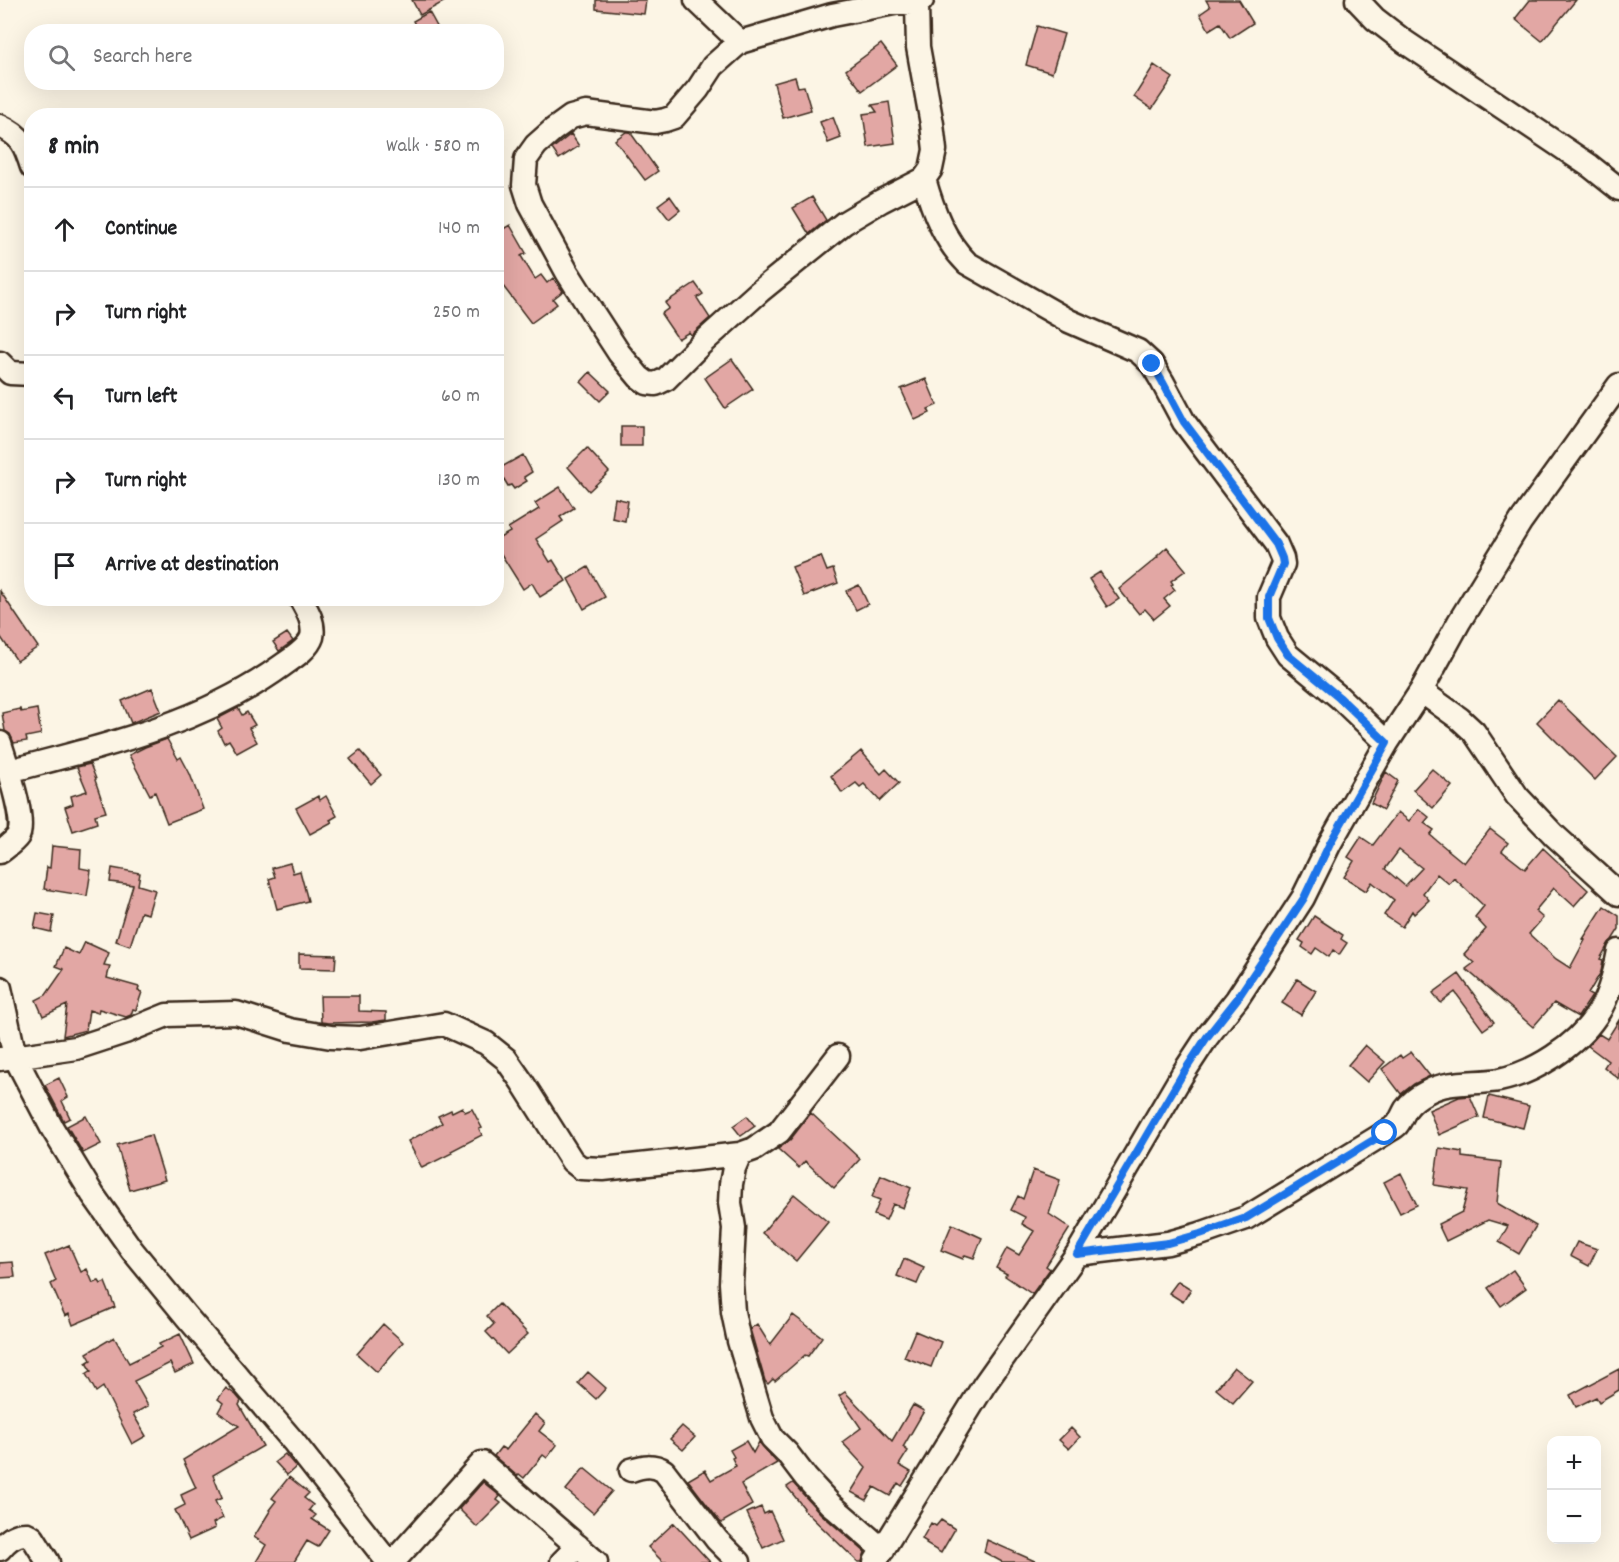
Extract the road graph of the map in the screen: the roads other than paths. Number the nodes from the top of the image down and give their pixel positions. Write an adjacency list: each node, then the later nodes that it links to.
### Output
1 (696, 0): 4 (street)
2 (1358, 0): 8 (street)
3 (920, 3): 4 (street); 7 (street)
4 (740, 42): 7 (street)
5 (0, 126): 6 (street)
6 (24, 145)
7 (924, 179): 15 (street)
8 (1619, 189)
9 (0, 363): 10 (street)
10 (24, 374)
11 (1619, 385): 13 (street)
12 (305, 606): 16 (street)
13 (1421, 691): 15 (street); 18 (street)
14 (0, 743): 16 (street)
15 (1387, 743): 24 (street)
16 (9, 771): 17 (street)
17 (0, 852)
18 (1619, 894)
19 (1619, 951): 24 (street)
20 (0, 988): 22 (street)
21 (838, 1056): 23 (street)
22 (7, 1058): 23 (street); 30 (street)
23 (740, 1154): 28 (street)
24 (1077, 1254): 28 (street)
25 (631, 1470): 34 (street)
26 (578, 1546): 31 (street); 32 (street); 33 (street)
27 (0, 1549): 29 (street)
28 (879, 1556)
29 (48, 1562)
30 (388, 1562)
31 (393, 1562)
32 (562, 1562)
33 (596, 1562)
34 (739, 1562)

